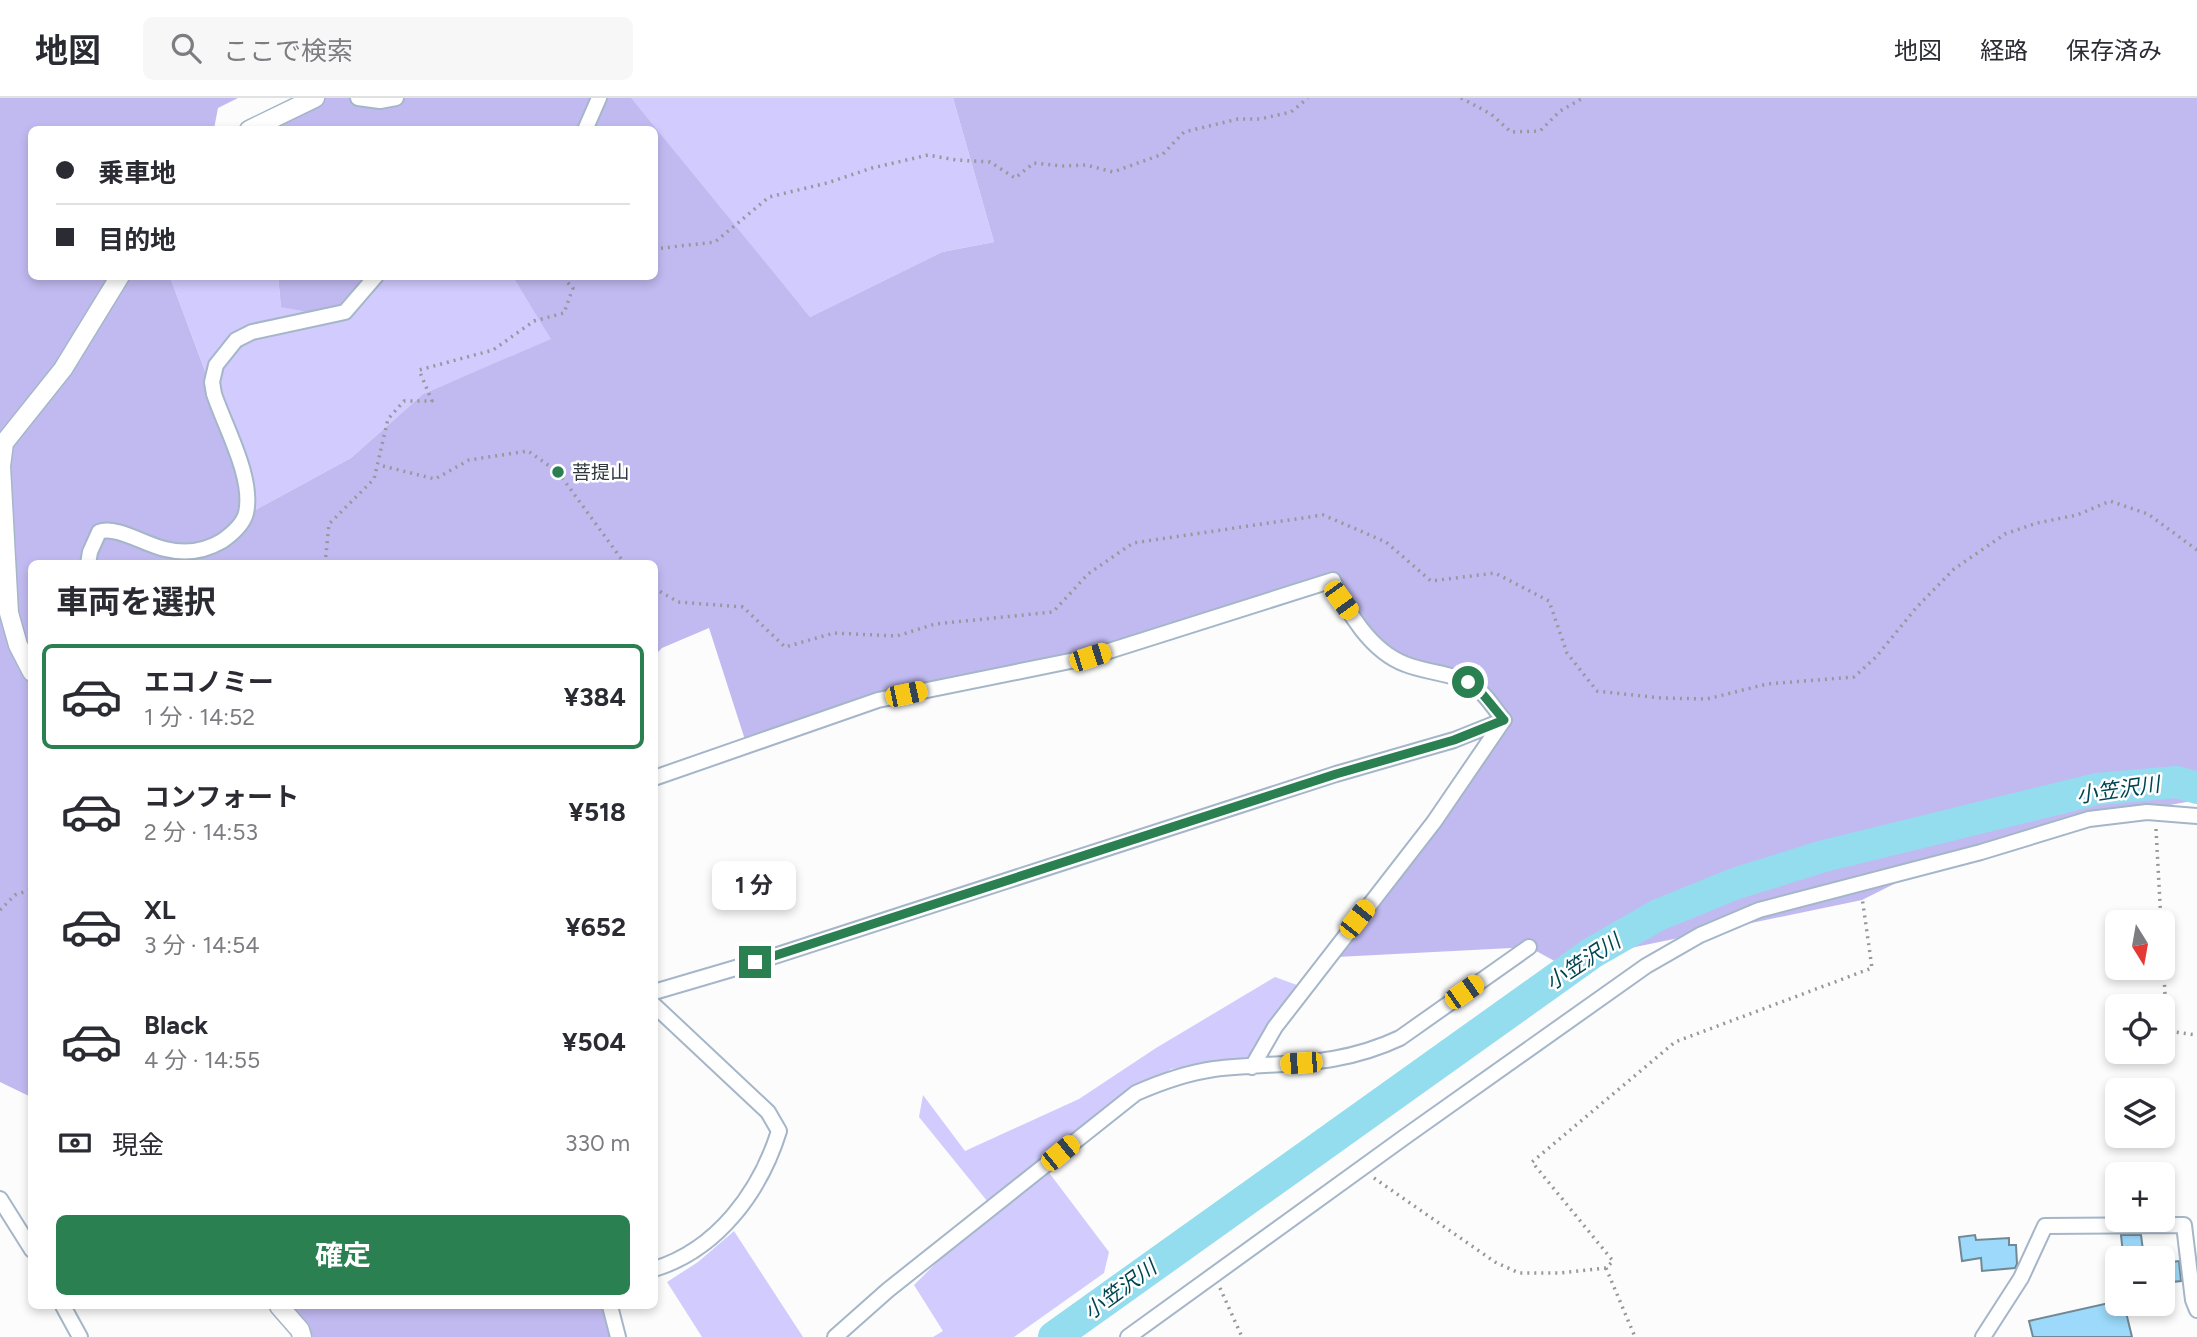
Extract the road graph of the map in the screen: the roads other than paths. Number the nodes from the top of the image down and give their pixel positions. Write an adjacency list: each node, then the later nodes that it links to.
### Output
1 (315, 98): 5 (street)
2 (358, 98): 3 (street)
3 (396, 98)
4 (599, 98): 6 (street)
5 (257, 126)
6 (587, 126)
7 (118, 280): 10 (street)
8 (373, 280): 9 (street)
9 (89, 560)
10 (28, 664)
11 (1504, 720): 12 (street); 15 (street); 17 (street)
12 (658, 777)
13 (2197, 816): 29 (street)
14 (1529, 947): 17 (street)
15 (658, 991)
16 (658, 1009): 20 (street)
17 (1252, 1067): 28 (street)
18 (0, 1199): 19 (street)
19 (28, 1244)
20 (658, 1268)
21 (65, 1309): 25 (street)
22 (282, 1309): 26 (street)
23 (611, 1309): 27 (street)
24 (2197, 1310): 30 (street)
25 (80, 1337)
26 (302, 1337)
27 (618, 1337)
28 (835, 1337)
29 (1128, 1337)
30 (1983, 1337)

